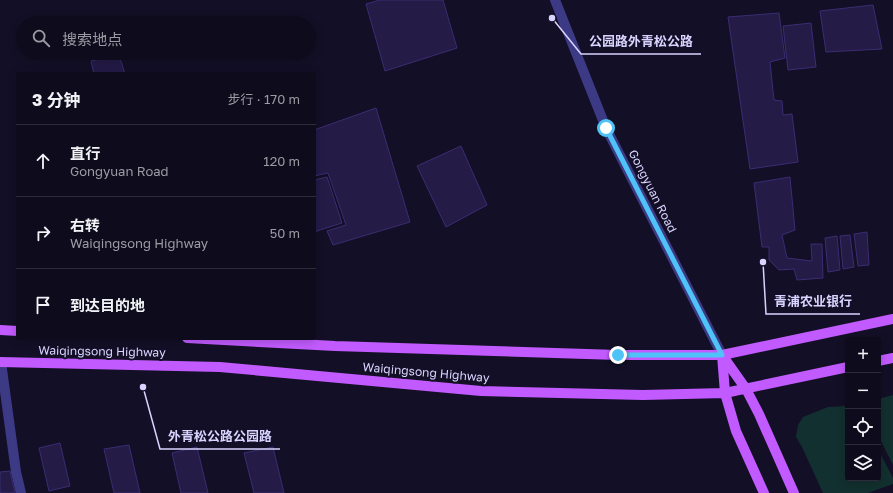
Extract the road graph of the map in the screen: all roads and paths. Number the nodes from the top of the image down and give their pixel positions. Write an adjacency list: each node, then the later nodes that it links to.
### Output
1 (555, 0): 6 (street, Gongyuan Road)
2 (893, 319): 6 (main road, Waiqingsong Highway)
3 (0, 330): 4 (main road)
4 (16, 331)
5 (230, 340): 6 (main road, Waiqingsong Highway)
6 (722, 355): 11 (main road); 12 (main road, Gongyuan Road)
7 (893, 358): 8 (main road)
8 (881, 360)
9 (0, 362): 12 (main road, Waiqingsong Highway); 13 (street)
10 (845, 368): 11 (main road, Waiqingsong Highway)
11 (746, 389): 12 (main road, Waiqingsong Highway); 15 (main road)
12 (725, 393): 14 (main road, Gongyuan Road)
13 (21, 493)
14 (764, 493)
15 (794, 493)

